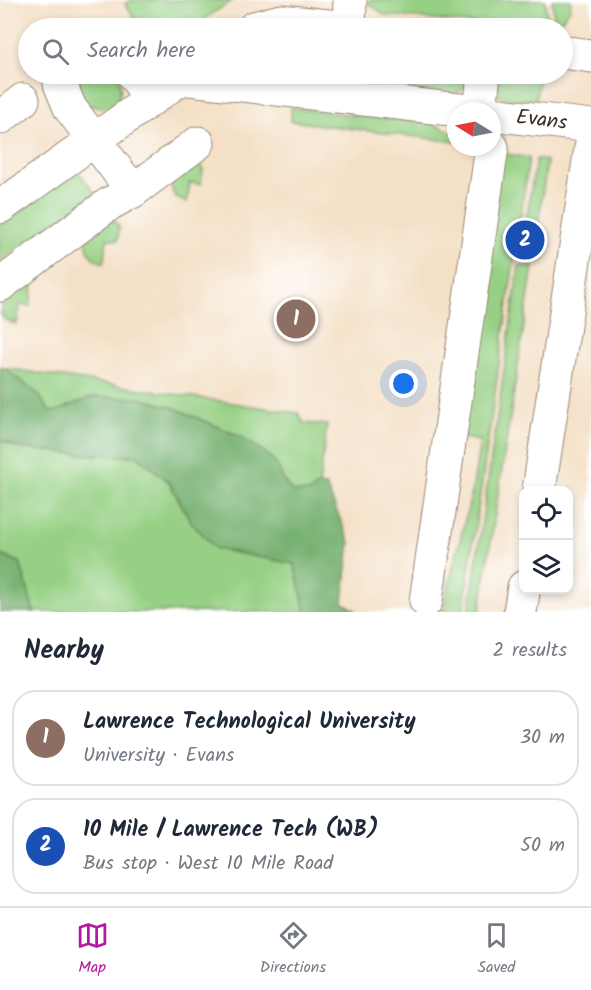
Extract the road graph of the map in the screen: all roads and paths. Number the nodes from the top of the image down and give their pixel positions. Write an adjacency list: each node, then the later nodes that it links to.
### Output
1 (350, 0): 2 (street)
2 (349, 18)
3 (573, 54): 4 (street)
4 (591, 56)
5 (60, 84): 13 (street)
6 (249, 84): 10 (street, Evans)
7 (484, 84): 9 (street)
8 (142, 86): 13 (street)
9 (484, 102)
10 (447, 108)
11 (501, 115): 12 (street, Evans)
12 (591, 126)
13 (93, 140): 17 (street); 18 (street)
14 (198, 143): 17 (street)
15 (591, 148): 20 (street)
16 (491, 156): 22 (street)
17 (133, 190): 19 (street)
18 (0, 207)
19 (0, 285)
20 (539, 486)
21 (523, 594): 23 (street)
22 (426, 601)
23 (519, 612)

